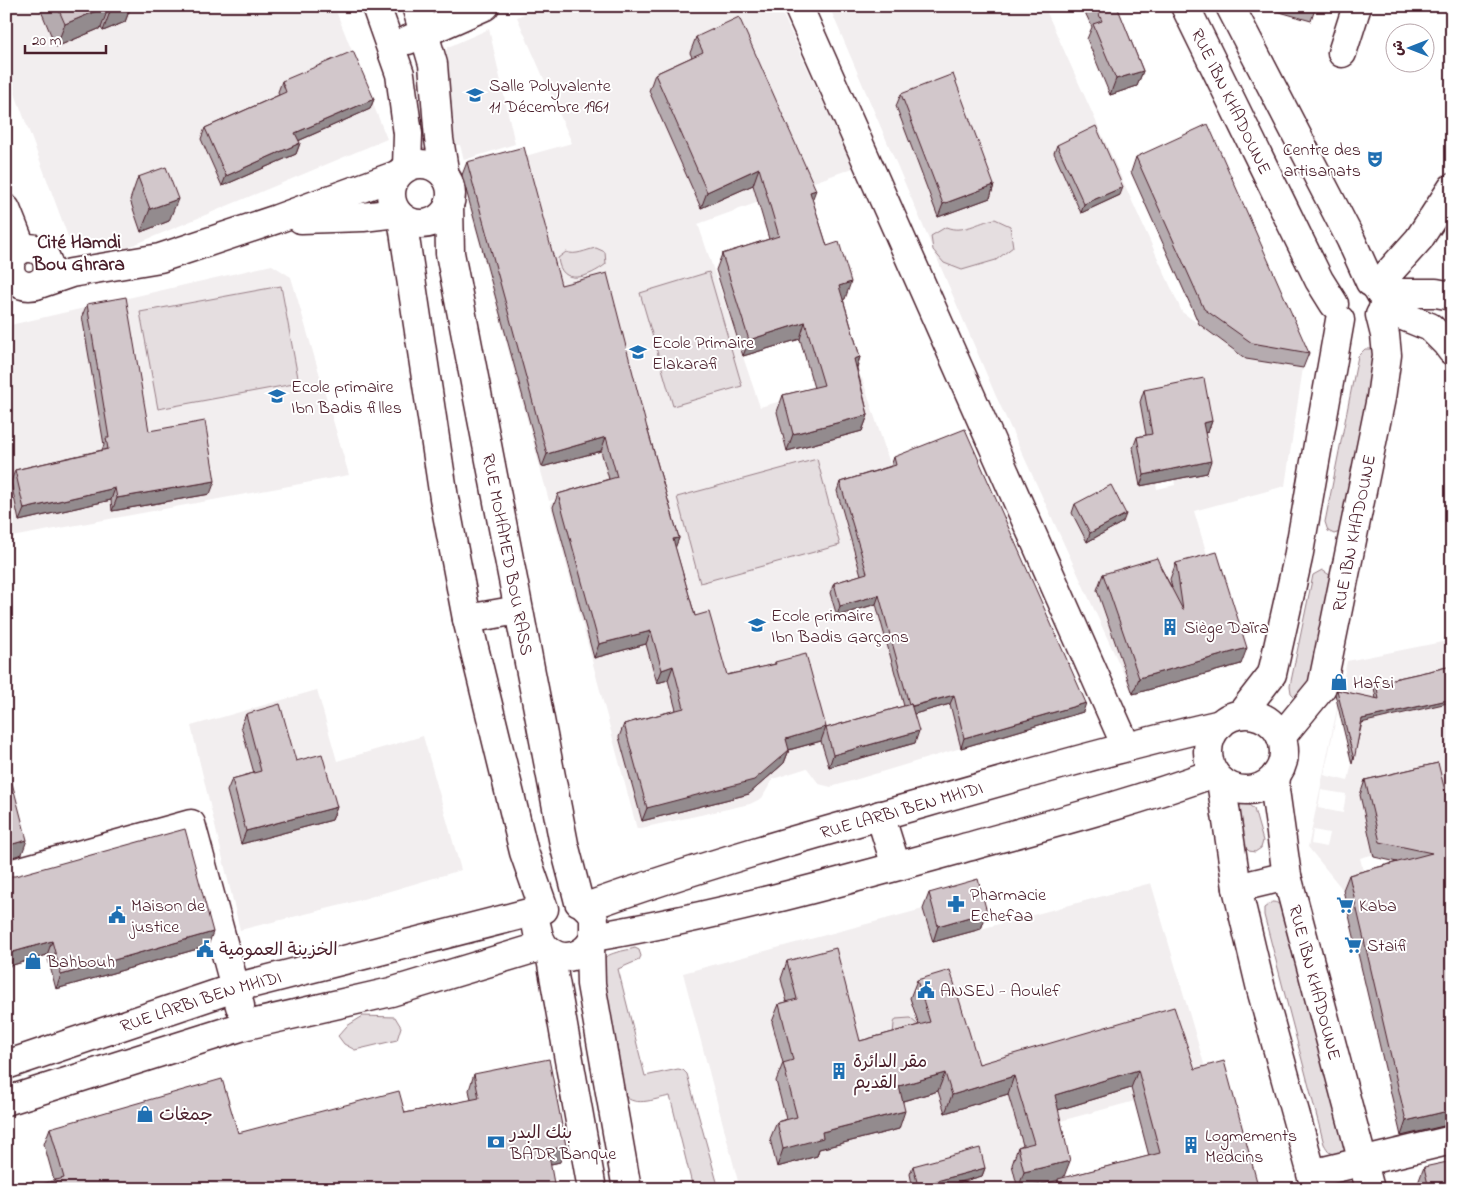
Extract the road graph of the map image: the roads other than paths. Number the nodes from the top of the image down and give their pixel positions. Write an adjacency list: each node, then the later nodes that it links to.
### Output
1 (409, 6): 7 (street)
2 (416, 6): 9 (street)
3 (485, 6): 9 (street)
4 (798, 6): 32 (street)
5 (1357, 6): 11 (street)
6 (1230, 8): 8 (street); 23 (street, RUE IBN KHADOUNE)
7 (378, 13): 10 (street)
8 (1189, 17): 24 (street, RUE IBN KHADOUNE)
9 (424, 32): 10 (street); 13 (street)
10 (390, 47): 12 (street)
11 (1342, 53)
12 (402, 171): 13 (street); 17 (street); 18 (street)
13 (445, 176): 15 (street)
14 (1452, 188): 23 (street)
15 (449, 205): 17 (street); 28 (street, RUE MOHAMED BOU RASS)
16 (6, 209): 19 (street)
17 (400, 216): 18 (street); 29 (street)
18 (277, 219): 20 (street)
19 (21, 253): 20 (street); 21 (street)
20 (71, 273): 21 (street)
21 (23, 288)
22 (1452, 296): 23 (street)
23 (1378, 297): 24 (street); 24 (street); 25 (street); 27 (street, RUE IBN KHADOUNE)
24 (1337, 312): 30 (street)
25 (1422, 324): 26 (street); 27 (street)
26 (1452, 351)
27 (1387, 355): 31 (street, RUE IBN KHADOUNE)
28 (518, 610): 29 (street); 40 (street, RUE MOHAMED BOU RASS)
29 (467, 619): 41 (street)
30 (1231, 719): 31 (street); 32 (street, RUE LARBI BEN MHIDI); 34 (street)
31 (1281, 737): 33 (street)
32 (1126, 746): 35 (street, RUE LARBI BEN MHIDI)
33 (1276, 775): 34 (street); 38 (street, RUE IBN KHADOUNE)
34 (1217, 777): 36 (street); 39 (street)
35 (880, 815): 36 (street); 40 (street, RUE LARBI BEN MHIDI)
36 (896, 866): 42 (street)
37 (6, 875): 44 (street)
38 (1287, 876): 39 (street); 49 (street, RUE IBN KHADOUNE)
39 (1237, 888): 50 (street)
40 (582, 904): 41 (street); 42 (street)
41 (544, 909): 43 (street); 44 (street, RUE LARBI BEN MHIDI)
42 (592, 941): 43 (street); 52 (street)
43 (547, 949): 45 (street, RUE LARBI BEN MHIDI); 51 (street)
44 (234, 988): 45 (street); 46 (street, RUE LARBI BEN MHIDI)
45 (246, 1025): 47 (street, RUE LARBI BEN MHIDI)
46 (6, 1065)
47 (6, 1101)
48 (1452, 1140): 49 (street)
49 (1363, 1162): 50 (street); 53 (street, RUE IBN KHADOUNE)
50 (1314, 1181)
51 (592, 1189)
52 (627, 1189)
53 (1370, 1189)

